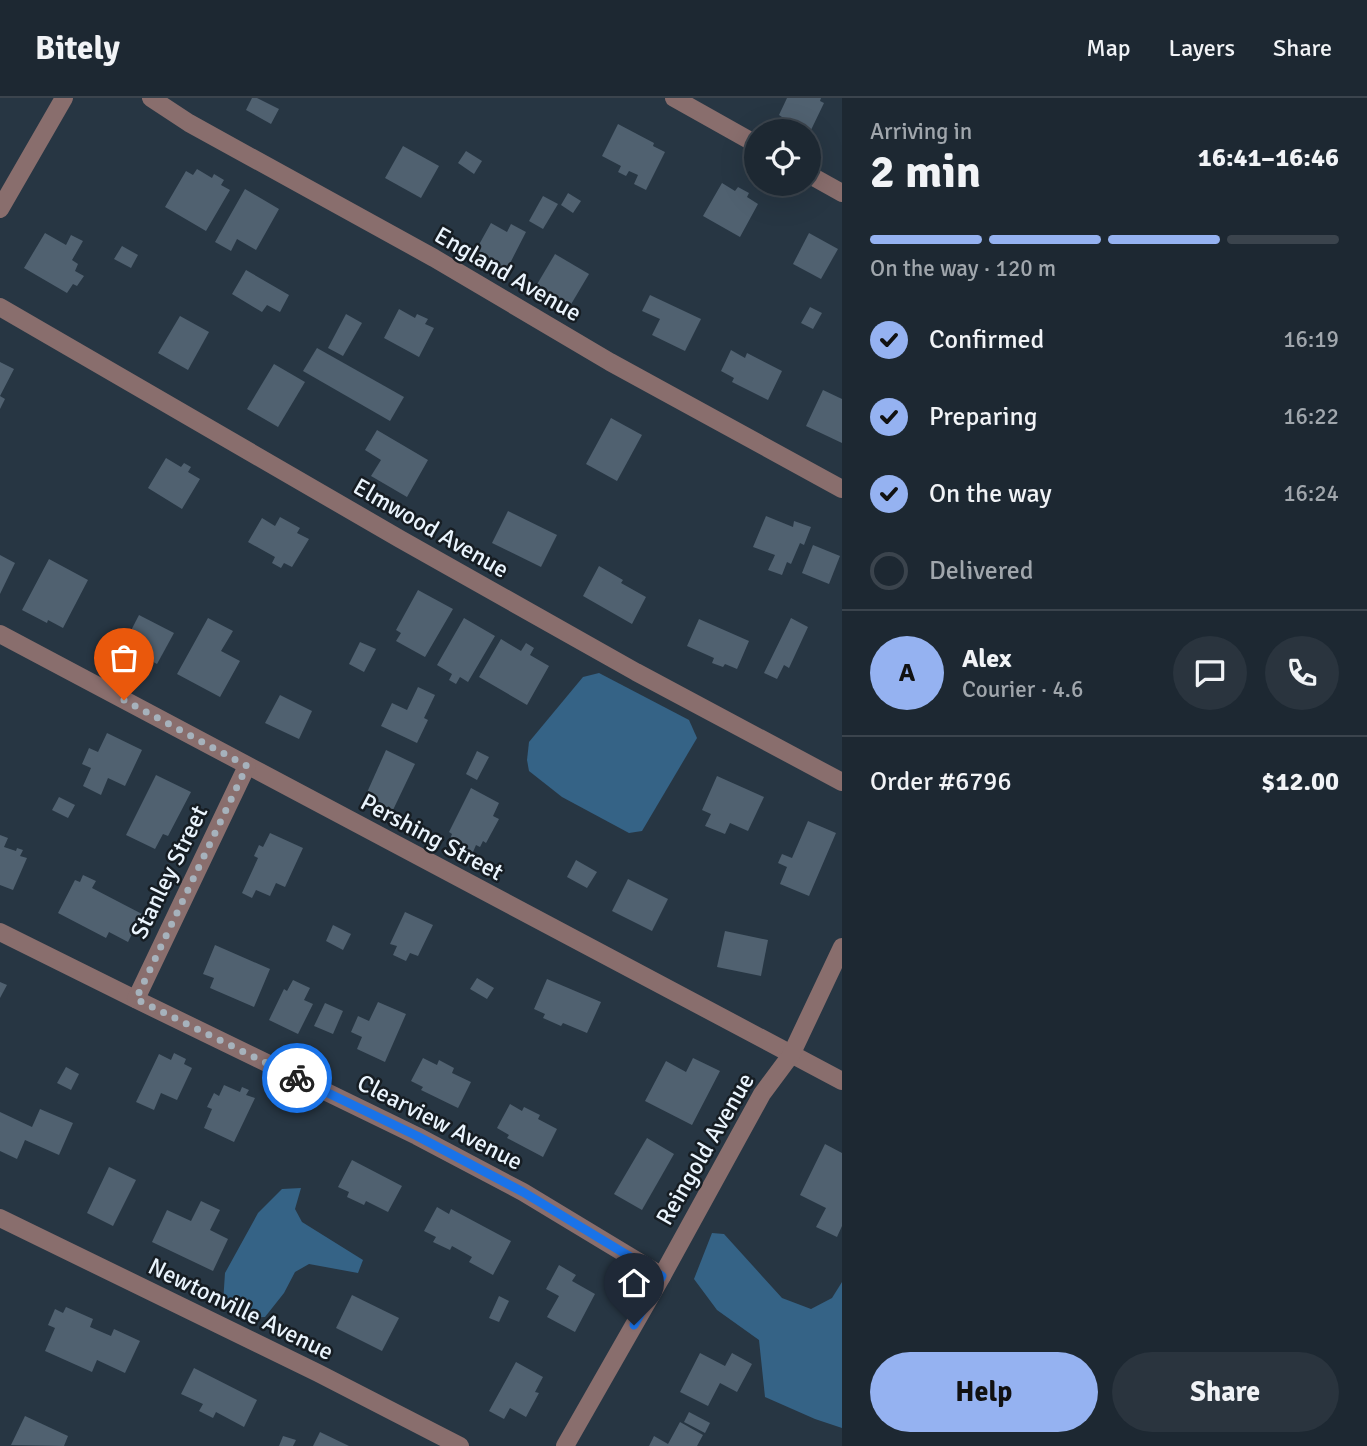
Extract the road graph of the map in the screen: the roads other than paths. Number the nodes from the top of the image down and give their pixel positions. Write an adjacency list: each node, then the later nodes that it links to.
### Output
1 (64, 98): 7 (street)
2 (151, 98): 9 (street, England Avenue)
3 (674, 98): 4 (street)
4 (744, 137)
5 (821, 181): 6 (street)
6 (842, 193)
7 (0, 209)
8 (0, 307): 12 (street, Elmwood Avenue)
9 (842, 489)
10 (0, 635): 11 (street, Pershing Street)
11 (247, 766): 15 (street, Stanley Street); 16 (street, Pershing Street)
12 (842, 782)
13 (0, 932): 15 (street, Clearview Avenue)
14 (842, 947): 16 (street, Reingold Avenue)
15 (136, 999): 19 (street, Clearview Avenue)
16 (791, 1055): 17 (street, Pershing Street); 19 (street, Reingold Avenue)
17 (842, 1081)
18 (0, 1218): 20 (street, Newtonville Avenue)
19 (662, 1276): 21 (street, Reingold Avenue)
20 (460, 1446)
21 (565, 1446)

